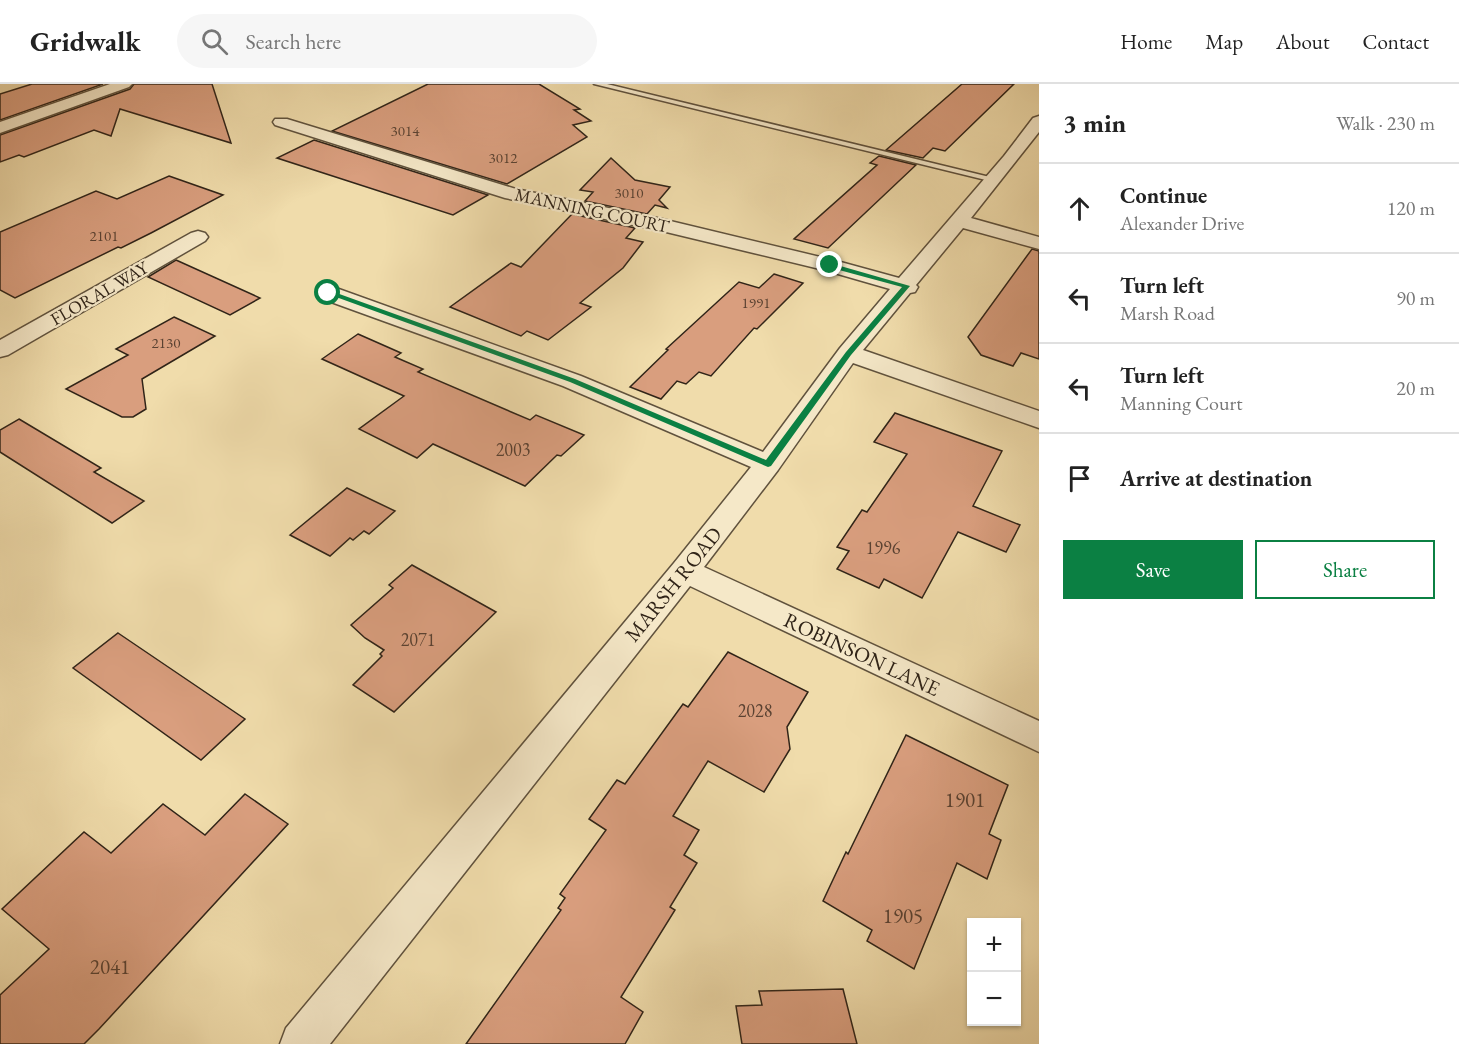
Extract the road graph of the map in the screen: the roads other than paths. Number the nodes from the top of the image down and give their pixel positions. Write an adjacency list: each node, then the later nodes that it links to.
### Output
1 (124, 84): 5 (street)
2 (598, 84): 6 (lane)
3 (1039, 121): 6 (street, MARSH ROAD)
4 (281, 122): 10 (street, MANNING COURT)
5 (0, 128)
6 (994, 179): 7 (street, MARSH ROAD)
7 (958, 221): 9 (street); 10 (street, MARSH ROAD)
8 (198, 237): 12 (street, FLORAL WAY)
9 (1039, 243)
10 (907, 286): 13 (street, MARSH ROAD)
11 (328, 293): 15 (street)
12 (0, 350)
13 (848, 353): 14 (street); 15 (street, MARSH ROAD)
14 (1039, 420)
15 (768, 464): 16 (street, MARSH ROAD)
16 (685, 571): 17 (street, ROBINSON LANE); 18 (street, MARSH ROAD)
17 (1039, 737)
18 (302, 1044)

